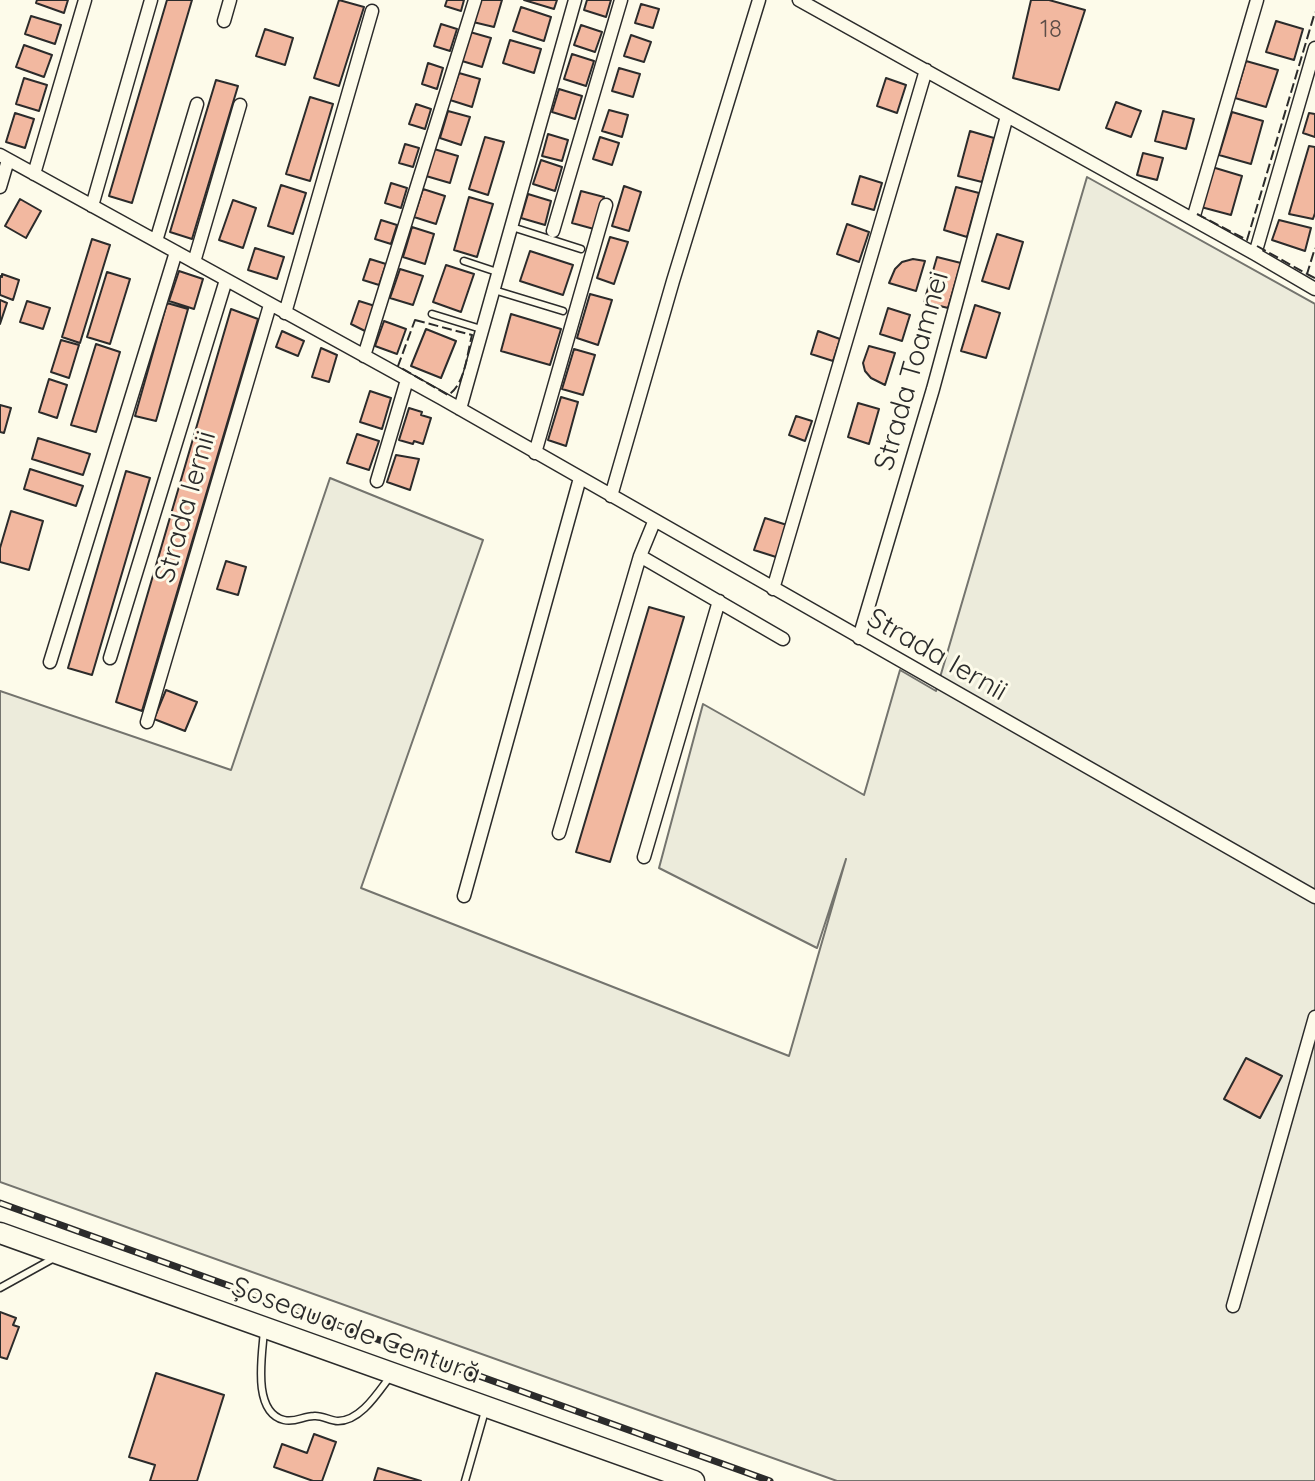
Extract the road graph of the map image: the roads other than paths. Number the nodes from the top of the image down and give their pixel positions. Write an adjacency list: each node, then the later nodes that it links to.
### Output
1 (85, 0): 18 (street)
2 (151, 0): 21 (street)
3 (230, 0): 11 (street)
4 (475, 0): 40 (street)
5 (575, 0): 23 (street)
6 (621, 0): 24 (street)
7 (759, 0): 46 (street)
8 (799, 0): 13 (street)
9 (1257, 0): 22 (street)
10 (372, 11): 37 (street)
11 (224, 21)
12 (1315, 48): 28 (street)
13 (926, 70): 16 (street); 49 (street)
14 (197, 104): 25 (street)
15 (240, 105): 30 (street)
16 (1007, 116): 22 (street); 51 (street, Strada Toamnei)
17 (4, 157): 18 (street, Strada Iernii); 19 (street, Strada Iernii)
18 (34, 174): 21 (street, Strada Iernii)
19 (0, 187)
20 (606, 205): 43 (street)
21 (92, 206): 25 (street, Strada Iernii)
22 (1193, 219): 28 (street)
23 (511, 227): 26 (lane); 31 (street)
24 (553, 231)
25 (156, 241): 27 (street, Strada Iernii)
26 (581, 249)
27 (176, 252): 30 (street, Strada Iernii); 54 (street)
28 (1255, 254): 33 (street)
29 (464, 261): 31 (lane)
30 (194, 262): 32 (street, Strada Iernii)
31 (497, 272): 34 (street)
32 (226, 280): 35 (street, Strada Iernii); 53 (street, Strada Iernii)
33 (1315, 289)
34 (493, 290): 36 (lane); 39 (street)
35 (270, 305): 37 (street, Strada Iernii); 55 (street, Strada Iernii)
36 (563, 311)
37 (285, 313): 40 (street, Strada Iernii)
38 (432, 314): 39 (lane)
39 (481, 329): 42 (street)
40 (364, 356): 41 (street, Strada Iernii)
41 (407, 380): 42 (street, Strada Iernii); 45 (street)
42 (460, 409): 43 (street, Strada Iernii)
43 (535, 453): 44 (street, Strada Iernii)
44 (580, 478): 46 (street, Strada Iernii); 59 (street)
45 (377, 481)
46 (611, 496): 47 (street, Strada Iernii)
47 (654, 522): 48 (street); 49 (street, Strada Iernii)
48 (640, 556): 50 (street); 56 (street)
49 (773, 589): 51 (street, Strada Iernii)
50 (719, 601): 52 (street); 57 (street)
51 (859, 638): 58 (street, Strada Iernii)
52 (783, 639)
53 (110, 658)
54 (50, 662)
55 (147, 722)
56 (559, 833)
57 (644, 857)
58 (1314, 892)
59 (464, 896)
60 (1315, 1017): 64 (street)
61 (0, 1233): 62 (main road, Șoseaua de Centură)
62 (61, 1255): 63 (lane); 65 (main road, Șoseaua de Centură)
63 (0, 1288)
64 (1233, 1306)
65 (264, 1327): 66 (main road, Șoseaua de Centură); 66 (lane)
66 (392, 1374): 67 (main road, Șoseaua de Centură)
67 (486, 1407): 68 (lane); 69 (main road, Șoseaua de Centură)
68 (465, 1481)
69 (694, 1481)

